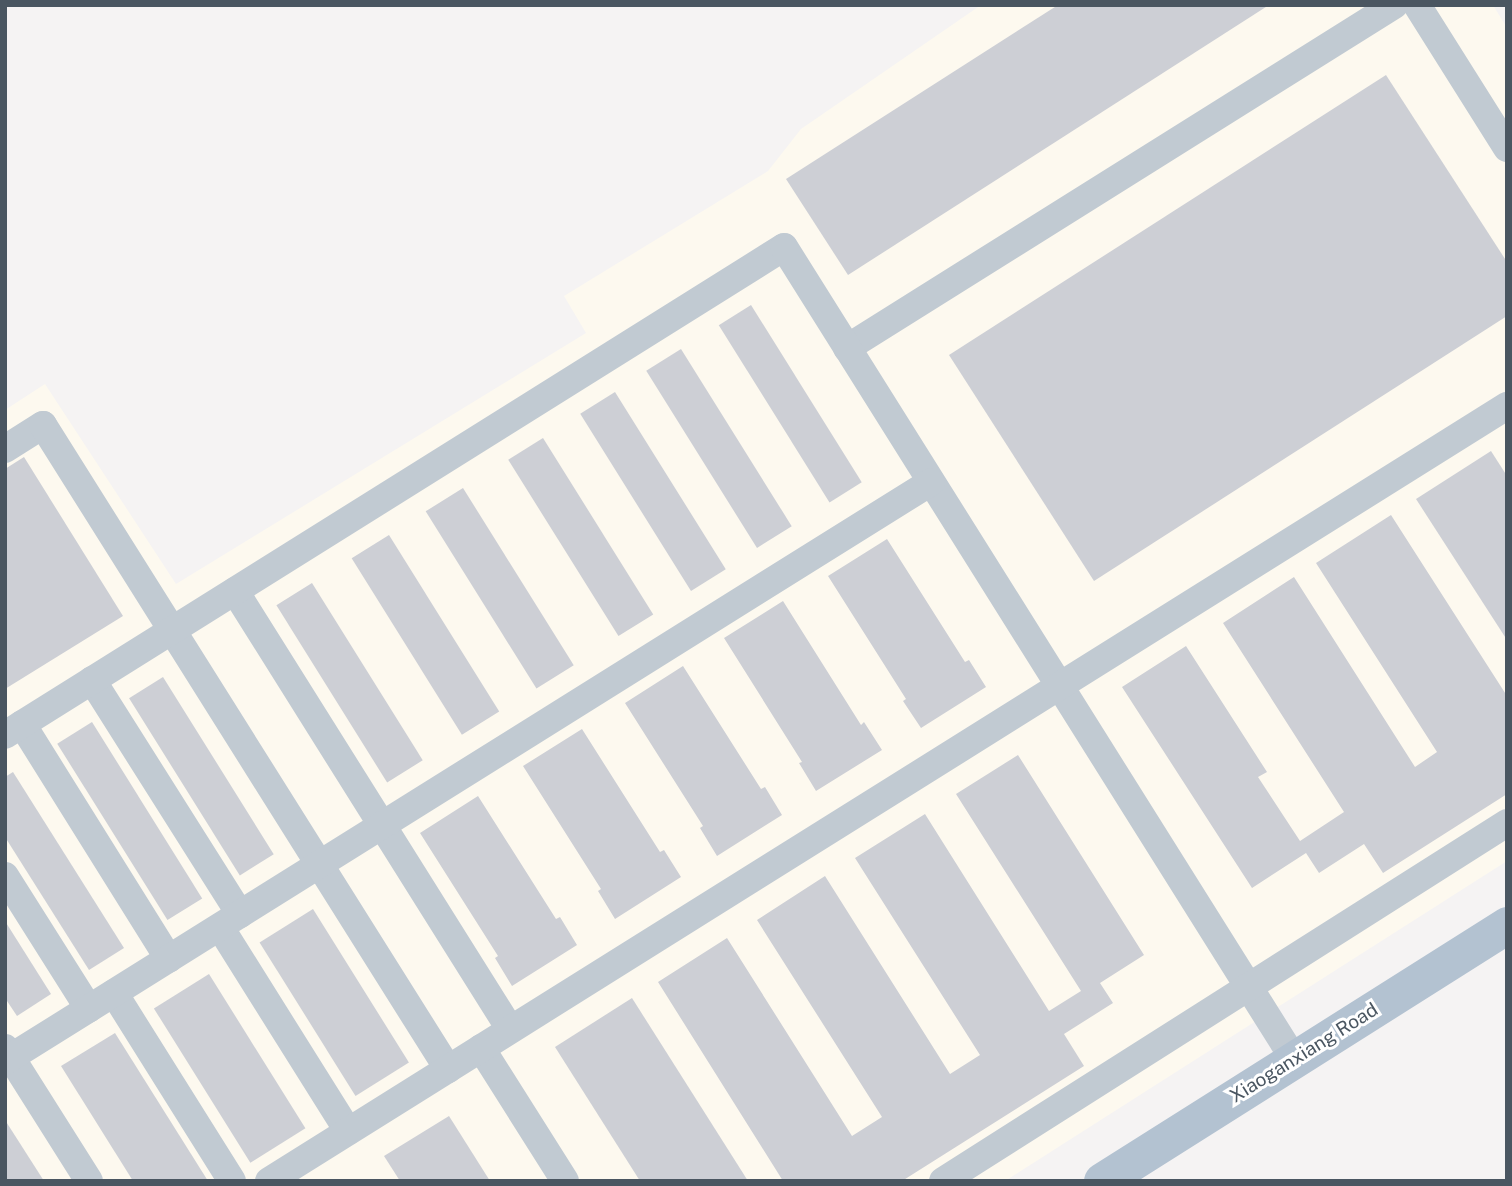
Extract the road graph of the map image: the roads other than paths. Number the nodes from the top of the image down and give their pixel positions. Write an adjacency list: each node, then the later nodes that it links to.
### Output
1 (1394, 5): 4 (lane)
2 (1417, 5): 3 (lane)
3 (1507, 148)
4 (847, 348): 7 (lane); 8 (lane)
5 (1507, 406): 11 (lane)
6 (5, 449): 9 (lane)
7 (930, 482): 11 (lane); 14 (lane)
8 (235, 590): 9 (lane); 14 (lane)
9 (172, 630): 10 (lane); 15 (lane)
10 (92, 680): 12 (lane); 17 (lane)
11 (1059, 686): 20 (lane); 23 (lane)
12 (13, 729): 19 (lane)
13 (1507, 822): 20 (lane)
14 (382, 825): 15 (lane); 23 (lane)
15 (319, 865): 17 (lane); 27 (lane)
16 (5, 876): 22 (lane)
17 (230, 921): 19 (lane); 28 (lane)
18 (1507, 925): 26 (main road, Xiaoganxiang Road)
19 (169, 959): 21 (lane)
20 (1248, 987): 26 (lane); 33 (lane)
21 (114, 993): 22 (lane); 30 (lane)
22 (89, 1009): 25 (lane)
23 (510, 1029): 24 (lane)
24 (481, 1048): 27 (lane); 32 (lane)
25 (7, 1055): 29 (lane)
26 (1294, 1059): 34 (main road, Xiaoganxiang Road)
27 (448, 1069): 28 (lane)
28 (348, 1131): 31 (lane)
29 (89, 1181)
30 (232, 1181)
31 (269, 1181)
32 (565, 1181)
33 (943, 1181)
34 (1102, 1181)

